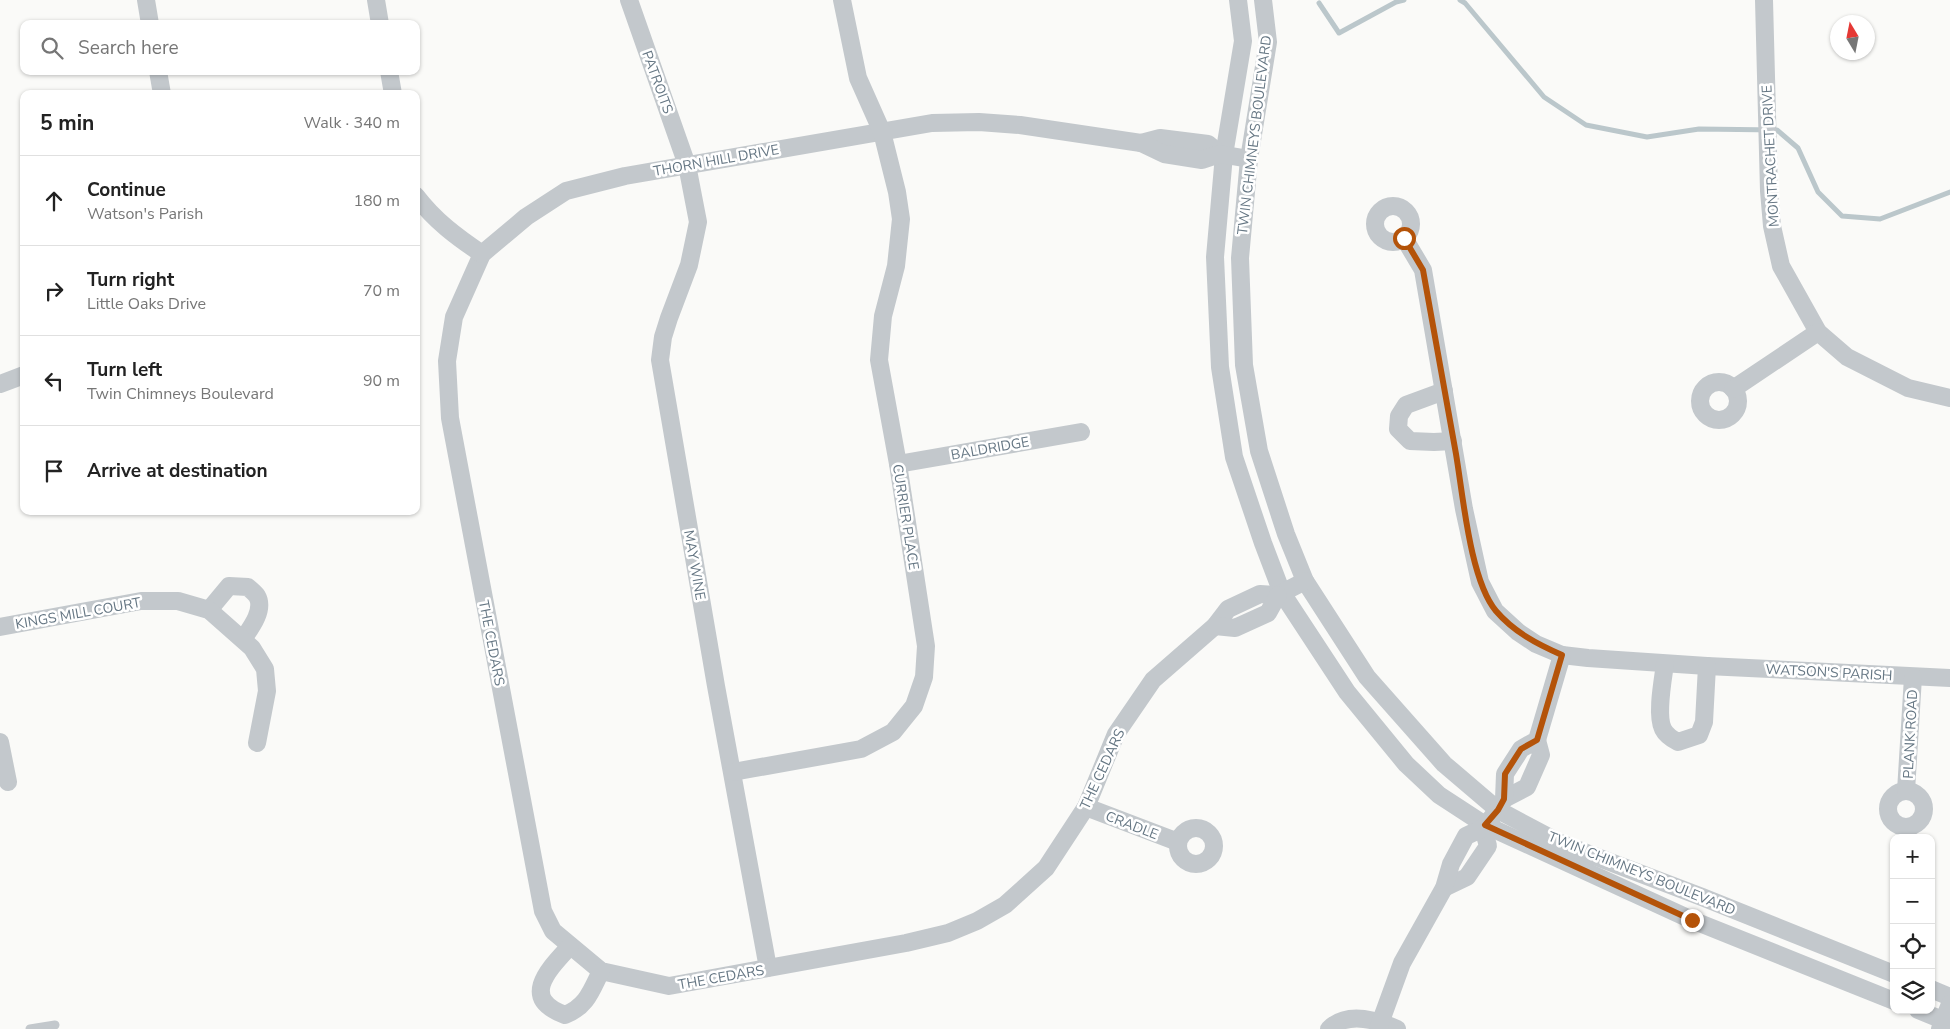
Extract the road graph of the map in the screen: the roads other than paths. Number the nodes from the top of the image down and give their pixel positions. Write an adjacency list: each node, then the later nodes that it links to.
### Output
1 (146, 0): 8 (street)
2 (376, 0): 9 (street)
3 (629, 0): 17 (street, PATROITS)
4 (842, 0): 14 (street, CURRIER PLACE)
5 (1238, 0): 15 (street, TWIN CHIMNEYS BOULEVARD)
6 (1263, 0): 16 (street, TWIN CHIMNEYS BOULEVARD)
7 (1764, 0): 21 (street, MONTRACHET DRIVE)
8 (149, 20)
9 (379, 20)
10 (159, 75): 12 (street)
11 (390, 75): 13 (street)
12 (161, 90)
13 (392, 90)
14 (882, 132): 15 (street, THORN HILL DRIVE); 17 (street, THORN HILL DRIVE); 30 (street, CURRIER PLACE)
15 (1222, 155): 16 (street, THORN HILL DRIVE); 32 (street, TWIN CHIMNEYS BOULEVARD)
16 (1249, 159): 31 (street, TWIN CHIMNEYS BOULEVARD)
17 (687, 165): 20 (street, THORN HILL DRIVE); 44 (street, MAY WINE)
18 (420, 201): 20 (street)
19 (1404, 238): 25 (street, WATSON'S PARISH)
20 (482, 254): 27 (street, THORN HILL DRIVE)
21 (1818, 332): 24 (street); 26 (street, MONTRACHET DRIVE)
22 (20, 376): 23 (street)
23 (0, 384)
24 (1733, 389)
25 (1444, 391): 29 (street, WATSON'S PARISH); 29 (street)
26 (1950, 398)
27 (450, 418): 51 (street, THE CEDARS)
28 (1081, 432): 30 (street, BALDRIDGE)
29 (1453, 441): 36 (street, WATSON'S PARISH)
30 (898, 464): 44 (street, CURRIER PLACE)
31 (1305, 581): 32 (street, THE CEDARS); 47 (street, TWIN CHIMNEYS BOULEVARD)
32 (1280, 594): 48 (street, THE CEDARS); 49 (street, TWIN CHIMNEYS BOULEVARD)
33 (209, 610): 34 (street, KINGS MILL COURT); 35 (street, KINGS MILL COURT); 35 (street)
34 (0, 627)
35 (243, 640): 43 (street, KINGS MILL COURT)
36 (1562, 655): 37 (street, WATSON'S PARISH); 41 (street)
37 (1665, 664): 38 (street, WATSON'S PARISH); 38 (street)
38 (1708, 666): 39 (street, WATSON'S PARISH)
39 (1913, 677): 40 (street, WATSON'S PARISH); 46 (street, PLANK ROAD)
40 (1950, 678)
41 (1537, 740): 47 (street); 47 (street)
42 (0, 742): 45 (street)
43 (257, 743)
44 (733, 772): 52 (street, MAY WINE)
45 (8, 782)
46 (1906, 791)
47 (1501, 804): 49 (street); 54 (street, TWIN CHIMNEYS BOULEVARD)
48 (1086, 807): 50 (street, CRADLE); 52 (street, THE CEDARS)
49 (1484, 827): 57 (street, TWIN CHIMNEYS BOULEVARD); 62 (street)
50 (1178, 842)
51 (570, 946): 53 (street, THE CEDARS); 53 (street)
52 (768, 968): 53 (street, THE CEDARS)
53 (601, 971)
54 (1890, 972)
55 (1935, 990): 56 (street)
56 (1950, 996)
57 (1890, 999)
58 (1950, 1004): 60 (street)
59 (1925, 1014): 60 (street)
60 (1944, 1024)
61 (55, 1025): 63 (lane)
62 (1378, 1026): 64 (street); 65 (street)
63 (30, 1029)
64 (1329, 1029)
65 (1397, 1029)

